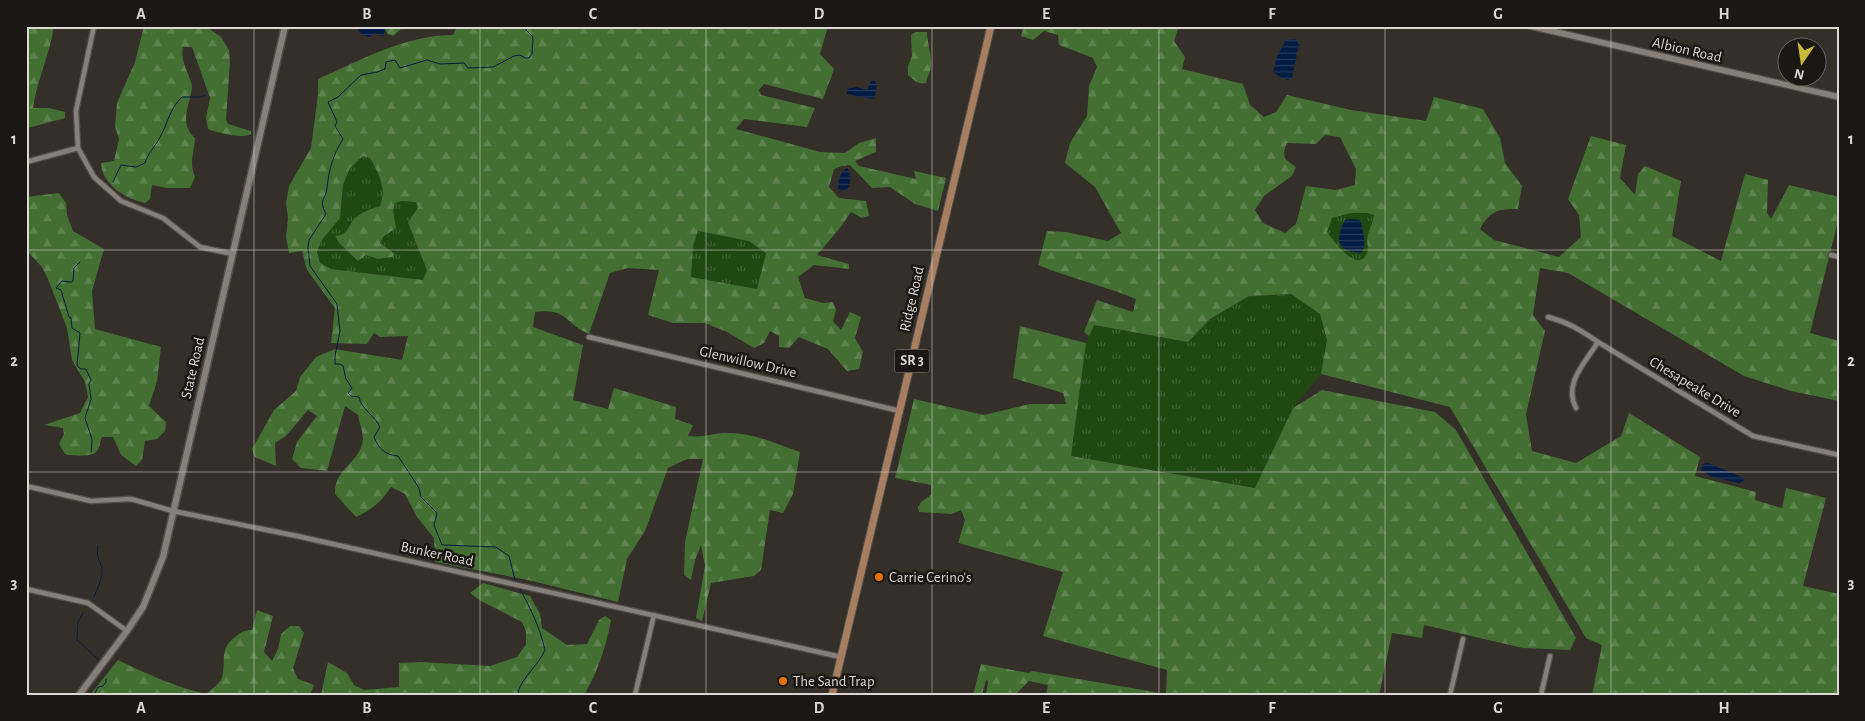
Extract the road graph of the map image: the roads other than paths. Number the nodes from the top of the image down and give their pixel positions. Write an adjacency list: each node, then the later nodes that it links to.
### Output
1 (94, 26): 6 (street)
2 (285, 26): 8 (main road, State Road)
3 (991, 26): 15 (main road, Ridge Road / SR 3)
4 (1530, 26): 5 (street, Albion Road)
5 (1839, 97)
6 (78, 148): 7 (street); 8 (street)
7 (26, 162)
8 (232, 254): 18 (main road, State Road)
9 (1831, 255): 10 (street)
10 (1839, 257)
11 (1548, 317): 13 (street, Chesapeake Drive)
12 (589, 337): 15 (street, Glenwillow Drive)
13 (1598, 342): 14 (street); 16 (street, Chesapeake Drive)
14 (1576, 408)
15 (900, 411): 24 (main road, Ridge Road / SR 3)
16 (1839, 454)
17 (26, 486): 18 (street, Bunker Road)
18 (173, 510): 20 (street, Bunker Road); 21 (main road, State Road)
19 (26, 589): 21 (street)
20 (654, 615): 24 (street, Bunker Road); 26 (street)
21 (127, 631): 25 (main road, State Road)
22 (1463, 639): 28 (street)
23 (1550, 656): 29 (street)
24 (841, 657): 27 (main road, Ridge Road / SR 3)
25 (79, 695)
26 (635, 695)
27 (832, 695)
28 (1450, 695)
29 (1540, 695)

